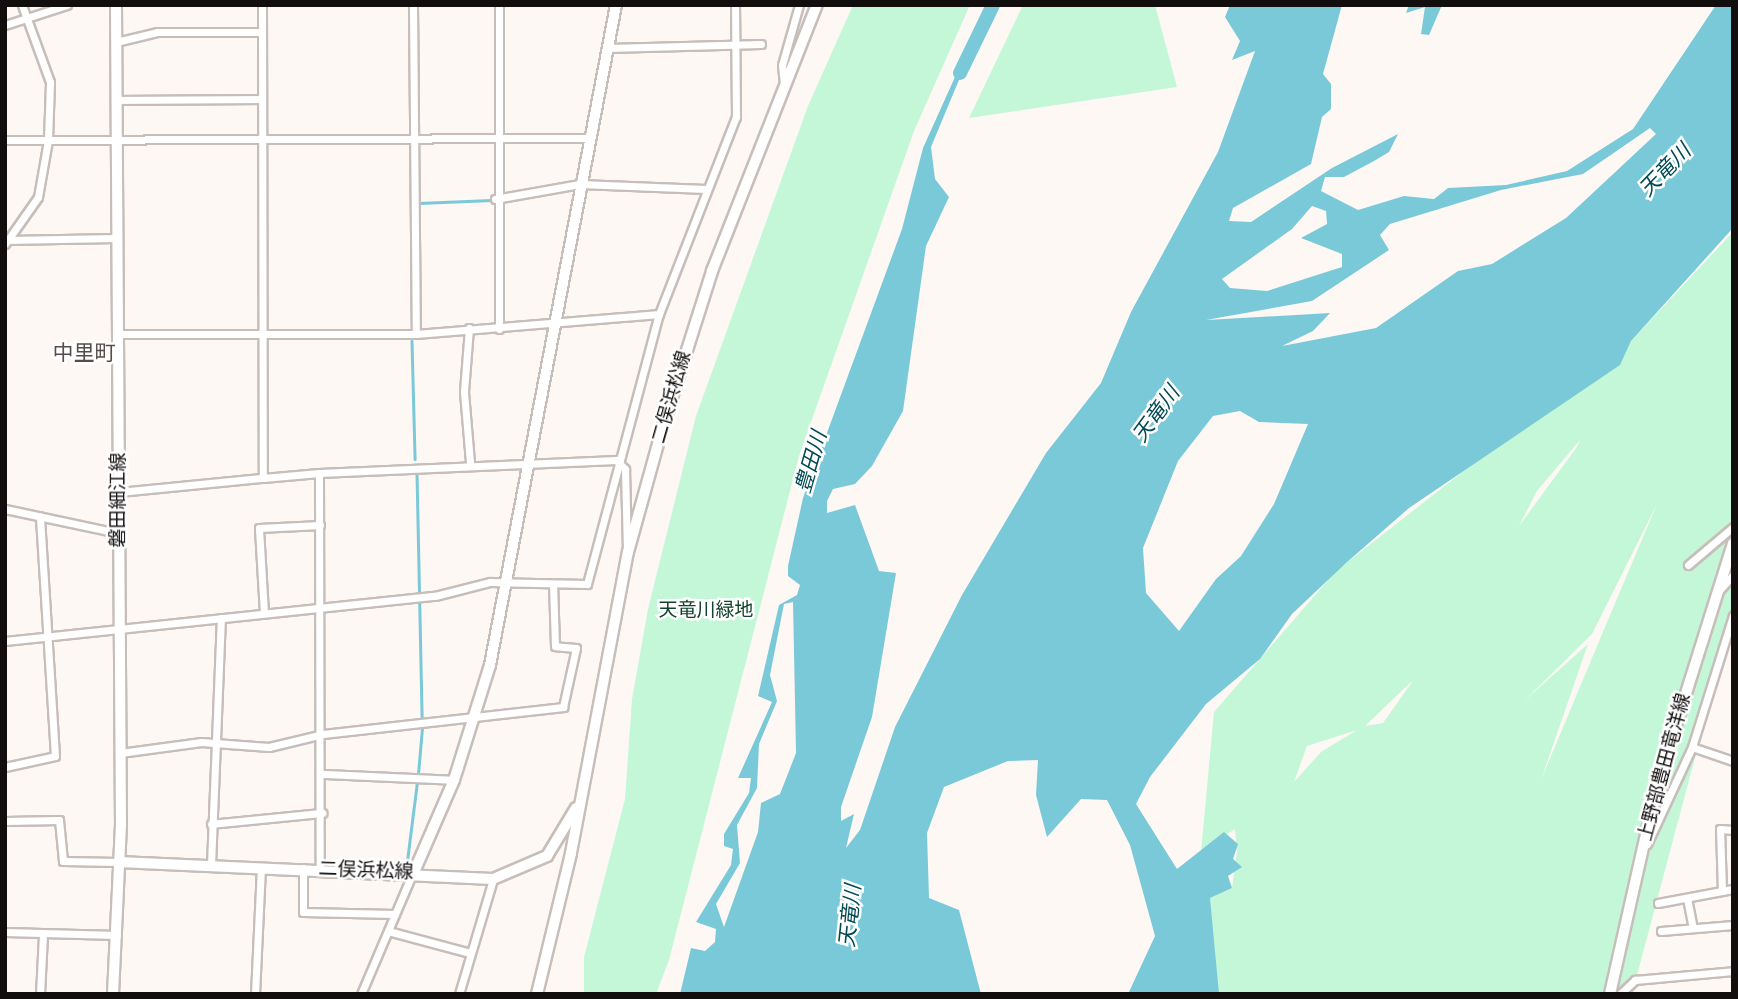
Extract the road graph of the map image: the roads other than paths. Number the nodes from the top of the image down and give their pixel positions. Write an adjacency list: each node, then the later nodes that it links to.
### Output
1 (22, 5): 11 (street)
2 (67, 5): 11 (street)
3 (116, 5): 14 (main road, 磐田細江線)
4 (262, 5): 13 (street)
5 (413, 5): 25 (street)
6 (499, 5): 22 (street)
7 (616, 5): 17 (main road)
8 (735, 5): 15 (street)
9 (799, 5): 18 (street)
10 (817, 5): 18 (main road, 二俣浜松線)
11 (25, 21): 12 (street); 24 (street)
12 (5, 25)
13 (262, 32): 14 (street); 19 (street)
14 (116, 42): 20 (main road, 磐田細江線)
15 (735, 44): 16 (street); 17 (street); 29 (street)
16 (761, 44)
17 (607, 48): 21 (main road)
18 (784, 84): 52 (main road, 二俣浜松線)
19 (262, 99): 20 (street); 27 (street)
20 (116, 100): 26 (main road, 磐田細江線)
21 (589, 138): 22 (street); 28 (main road)
22 (497, 139): 25 (street); 30 (street)
23 (5, 140): 24 (street)
24 (48, 140): 26 (street); 32 (street)
25 (415, 140): 27 (street); 38 (street)
26 (116, 141): 27 (street); 31 (main road, 磐田細江線)
27 (262, 141): 39 (street)
28 (580, 184): 29 (street); 30 (street); 34 (main road)
29 (706, 189): 33 (street)
30 (495, 199): 36 (street)
31 (116, 238): 32 (street); 37 (main road, 磐田細江線)
32 (7, 241)
33 (659, 314): 34 (street); 40 (street)
34 (554, 323): 36 (street); 41 (main road)
35 (469, 328): 36 (street); 38 (street); 42 (street)
36 (499, 329)
37 (117, 334): 39 (street); 45 (main road, 磐田細江線)
38 (416, 334): 39 (street)
39 (263, 335): 44 (street)
40 (616, 460): 41 (street); 52 (street); 56 (street)
41 (528, 461): 42 (street); 55 (main road)
42 (470, 462): 43 (street)
43 (319, 473): 44 (street); 48 (street)
44 (262, 478): 45 (street)
45 (119, 492): 50 (main road, 磐田細江線)
46 (5, 509): 47 (street)
47 (40, 516): 50 (street); 63 (street)
48 (320, 525): 58 (street); 59 (street)
49 (1733, 527): 53 (street)
50 (118, 533): 62 (main road, 磐田細江線)
51 (1733, 544): 57 (main road, 上野部豊田竜洋線)
52 (628, 552): 74 (main road, 二俣浜松線)
53 (1688, 565)
54 (1733, 575): 57 (street)
55 (506, 582): 56 (street); 58 (street); 65 (main road)
56 (553, 584): 65 (street)
57 (1715, 595): 79 (main road, 上野部豊田竜洋線)
58 (321, 606): 59 (street); 66 (street)
59 (264, 613): 61 (street)
60 (1733, 615): 68 (street)
61 (221, 618): 62 (street); 67 (street)
62 (119, 624): 63 (street); 69 (main road, 磐田細江線)
63 (48, 635): 64 (street); 71 (street)
64 (5, 641)
65 (475, 721): 66 (street); 73 (main road)
66 (323, 734): 67 (street); 72 (street)
67 (219, 743): 69 (street); 77 (street)
68 (1692, 747): 70 (street); 79 (street)
69 (120, 753): 80 (main road, 磐田細江線)
70 (1733, 761)
71 (5, 766)
72 (323, 774): 73 (street); 75 (street)
73 (454, 780): 85 (main road)
74 (578, 804): 86 (main road, 二俣浜松線); 106 (main road, 二俣浜松線)
75 (322, 813): 77 (street); 84 (street)
76 (5, 821): 80 (street)
77 (211, 824): 81 (street)
78 (1733, 830): 88 (street)
79 (1641, 854): 107 (main road, 上野部豊田竜洋線)
80 (119, 862): 81 (main road, 二俣浜松線); 98 (main road, 磐田細江線)
81 (211, 865): 82 (main road, 二俣浜松線)
82 (261, 867): 83 (main road, 二俣浜松線); 103 (street)
83 (303, 868): 84 (main road, 二俣浜松線); 91 (street)
84 (320, 868): 85 (main road, 二俣浜松線)
85 (414, 872): 86 (main road, 二俣浜松線); 91 (street)
86 (493, 879): 99 (street)
87 (1733, 889): 88 (street)
88 (1722, 891): 89 (street)
89 (1687, 898): 90 (street); 92 (street)
90 (1658, 903)
91 (395, 915): 94 (street)
92 (1692, 924): 93 (street); 95 (street)
93 (1733, 925)
94 (388, 931): 99 (street); 104 (street)
95 (1661, 931)
96 (5, 932): 97 (street)
97 (43, 934): 98 (street); 101 (street)
98 (117, 935): 102 (main road, 磐田細江線)
99 (470, 953): 105 (street)
100 (1733, 971): 108 (street)
101 (40, 994)
102 (113, 994)
103 (255, 994)
104 (361, 994)
105 (459, 994)
106 (537, 994)
107 (1610, 994)
108 (1620, 994)

